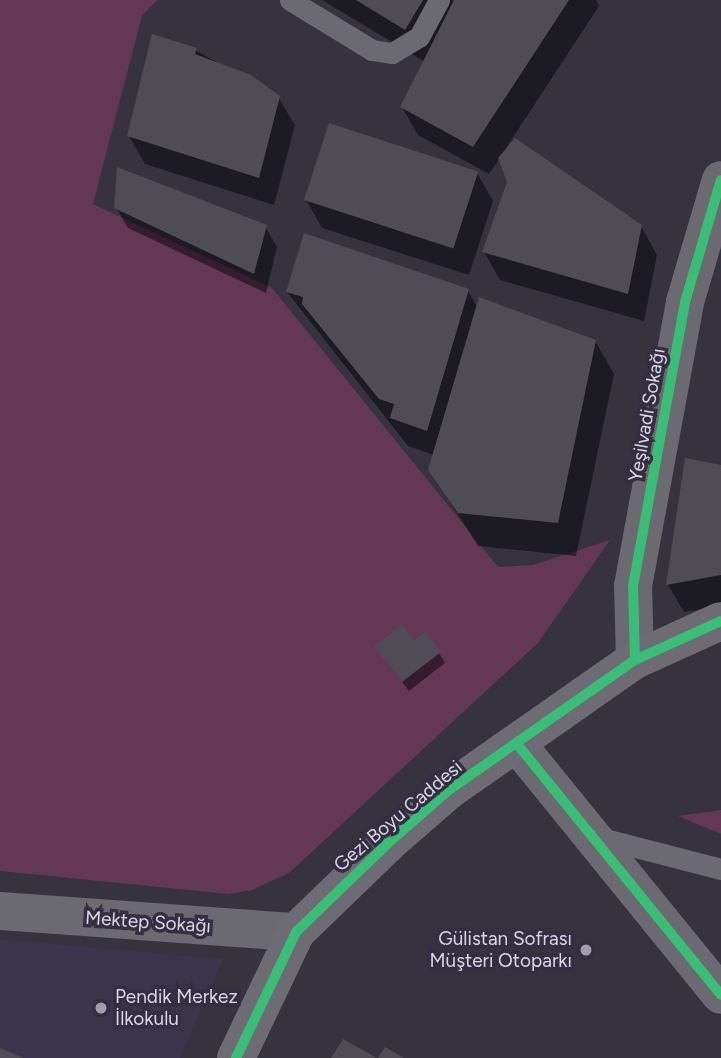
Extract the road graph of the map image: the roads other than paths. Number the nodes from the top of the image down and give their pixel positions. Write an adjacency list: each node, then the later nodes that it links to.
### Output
1 (290, 0): 2 (lane)
2 (439, 0)
3 (721, 180): 6 (street, Yeşilvadi Sokağı)
4 (721, 621): 6 (street, Gezi Boyu Caddesi)
5 (721, 643): 6 (street)
6 (644, 656): 7 (street, Gezi Boyu Caddesi)
7 (517, 744): 8 (street); 11 (street, Gezi Boyu Caddesi)
8 (592, 836): 9 (lane); 12 (street)
9 (721, 869)
10 (0, 911): 11 (street, Mektep Sokağı)
11 (296, 932): 13 (street, Gezi Boyu Caddesi)
12 (721, 995)
13 (236, 1058)

